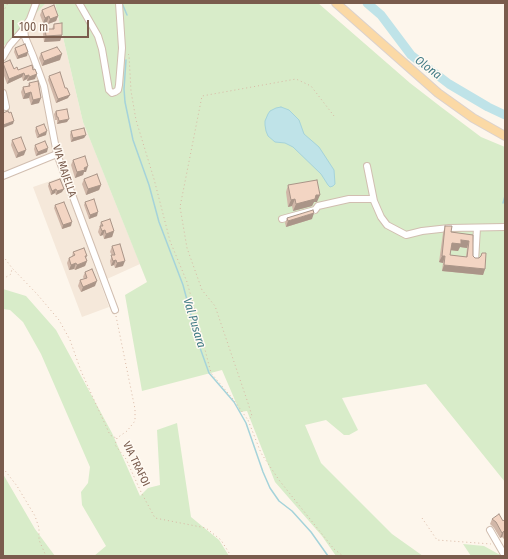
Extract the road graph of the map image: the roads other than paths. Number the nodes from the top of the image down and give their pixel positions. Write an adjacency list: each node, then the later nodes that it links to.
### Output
1 (36, 3): 5 (street)
2 (79, 3): 3 (street)
3 (119, 3)
4 (336, 3): 11 (main road)
5 (24, 29): 6 (street); 12 (street, VIA MAJELLA)
6 (10, 45): 7 (street); 8 (street)
7 (3, 52)
8 (3, 57)
9 (3, 93): 10 (street)
10 (6, 107)
11 (505, 136)
12 (57, 154): 14 (street); 20 (street, VIA MAJELLA)
13 (367, 166): 15 (street)
14 (3, 176)
15 (373, 199): 16 (street); 18 (street)
16 (282, 219)
17 (504, 226): 18 (street)
18 (477, 228): 19 (street)
19 (474, 261)
20 (115, 310)
21 (490, 530): 22 (street)
22 (505, 556)

